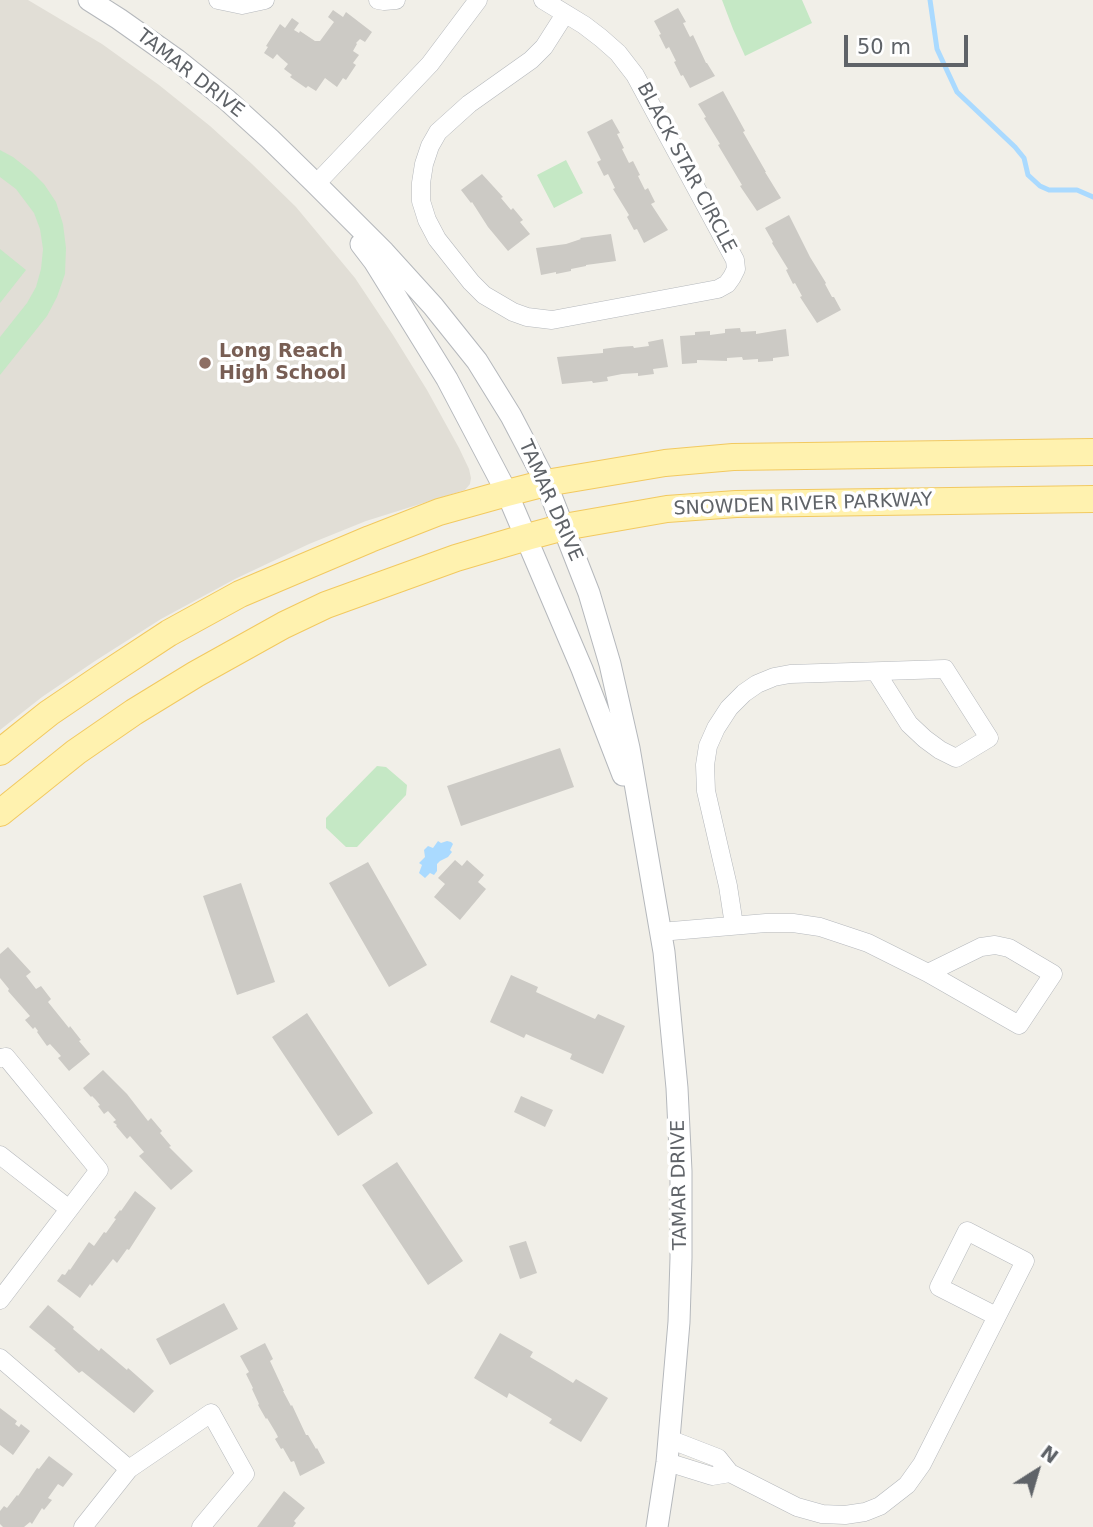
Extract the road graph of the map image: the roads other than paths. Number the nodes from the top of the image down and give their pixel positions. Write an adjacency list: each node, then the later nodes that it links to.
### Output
1 (89, 0): 9 (street, TAMAR DRIVE)
2 (218, 0): 3 (street)
3 (265, 0)
4 (379, 0): 5 (street)
5 (396, 0)
6 (478, 0): 9 (street)
7 (543, 0): 8 (street, BLACK STAR CIRCLE)
8 (565, 14): 8 (street, BLACK STAR CIRCLE)
9 (316, 184): 11 (street, TAMAR DRIVE); 12 (street, TAMAR DRIVE)
10 (1093, 452): 11 (main road)
11 (546, 483): 12 (main road); 14 (street, TAMAR DRIVE)
12 (507, 493): 15 (street, TAMAR DRIVE); 17 (main road)
13 (1093, 499): 14 (main road, SNOWDEN RIVER PARKWAY)
14 (564, 527): 15 (main road, SNOWDEN RIVER PARKWAY); 19 (street, TAMAR DRIVE)
15 (527, 537): 18 (main road, SNOWDEN RIVER PARKWAY); 19 (street, TAMAR DRIVE)
16 (876, 672): 16 (street); 20 (street)
17 (0, 752)
18 (0, 813)
19 (645, 843): 21 (street, TAMAR DRIVE)
20 (734, 925): 21 (street); 22 (street)
21 (660, 932): 29 (street, TAMAR DRIVE)
22 (928, 973): 22 (street)
23 (0, 1058): 25 (street)
24 (0, 1155): 25 (street)
25 (69, 1209): 26 (street)
26 (0, 1300)
27 (996, 1316): 27 (street); 32 (street)
28 (0, 1358): 31 (street)
29 (669, 1439): 30 (street, TAMAR DRIVE); 32 (street)
30 (667, 1462): 32 (street); 35 (street, TAMAR DRIVE)
31 (129, 1469): 33 (street); 34 (street)
32 (730, 1473)
33 (83, 1527)
34 (201, 1527)
35 (657, 1527)

